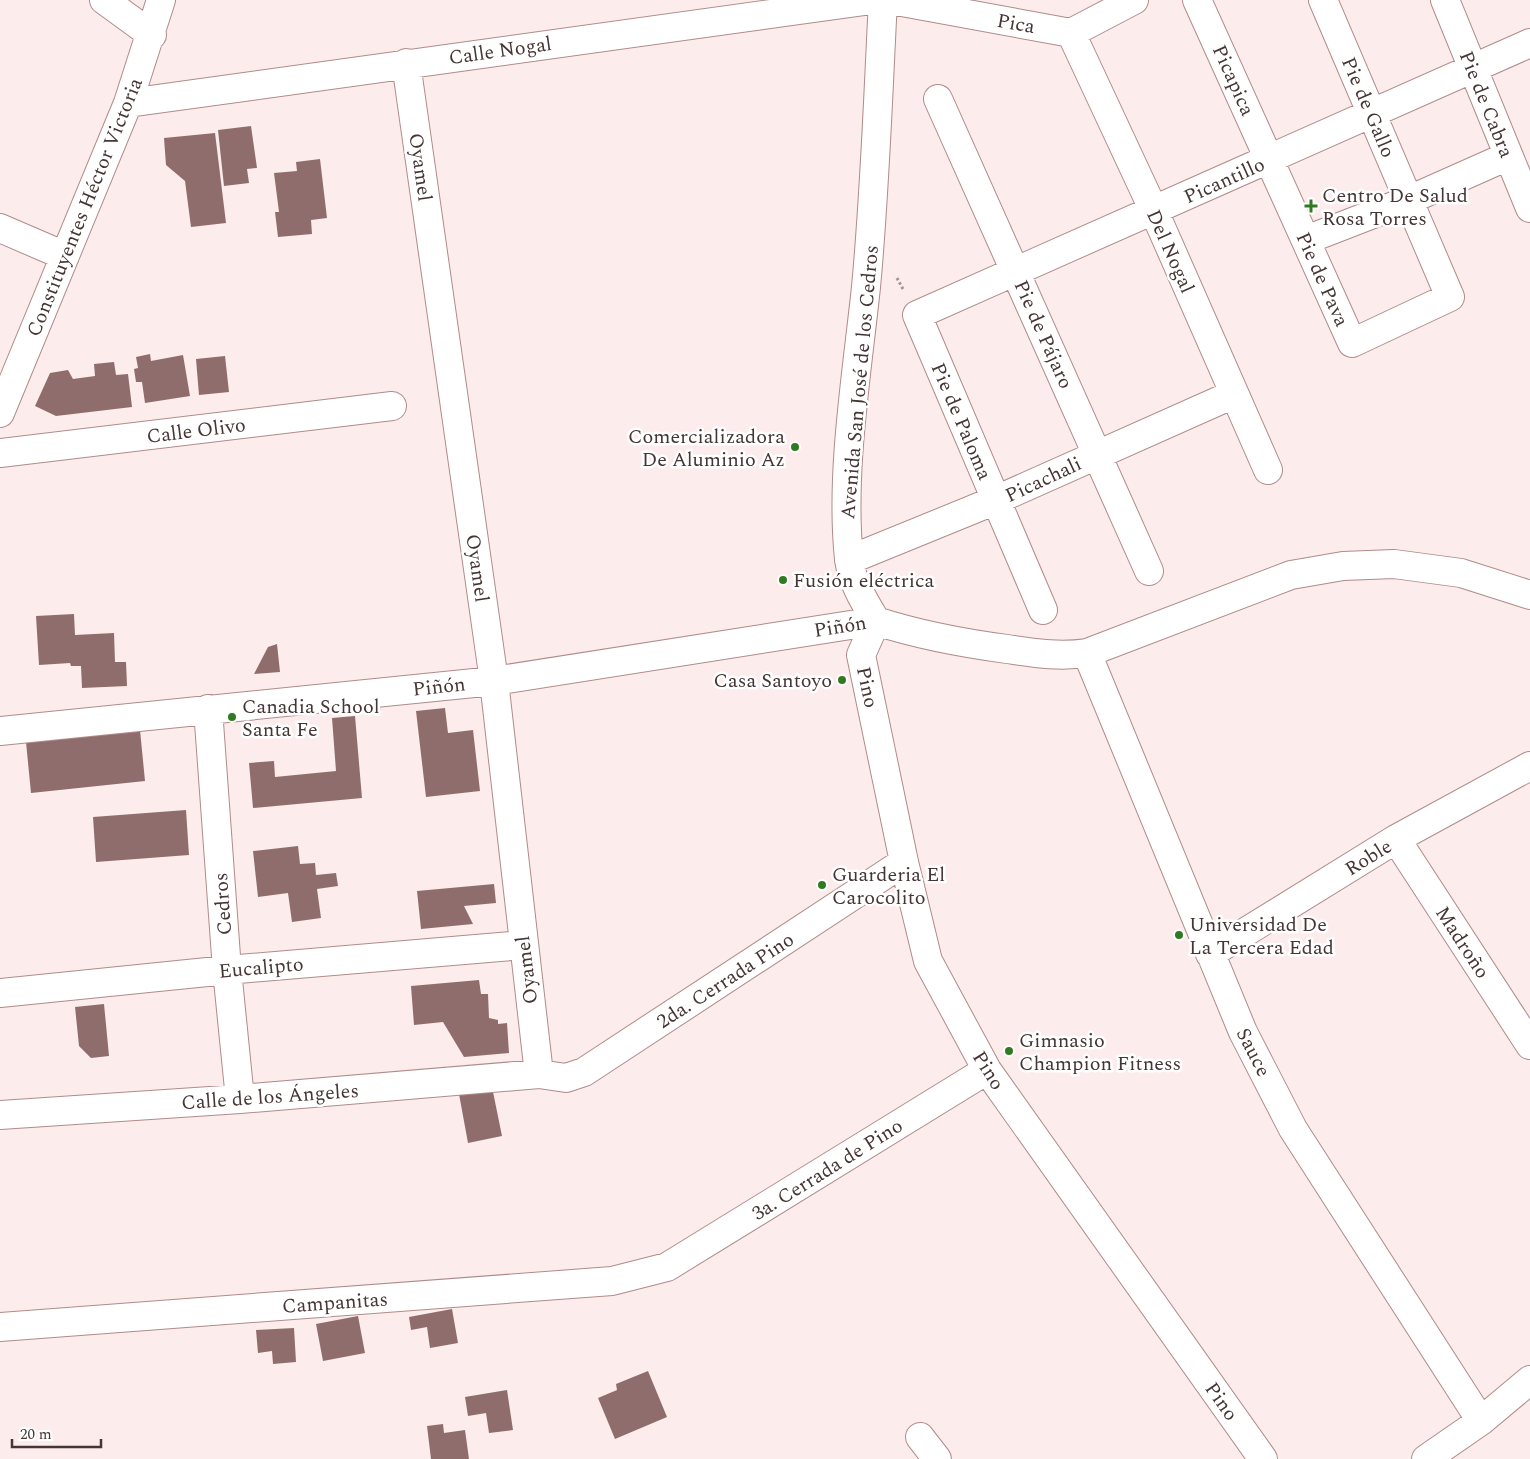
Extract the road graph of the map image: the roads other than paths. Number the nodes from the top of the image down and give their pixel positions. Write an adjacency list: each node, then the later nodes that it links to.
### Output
1 (104, 0): 11 (street)
2 (162, 0): 11 (street, Constituyentes Héctor Victoria)
3 (872, 0): 13 (street, Calle Nogal)
4 (883, 0): 36 (street, Avenida San José de los Cedros)
5 (891, 0): 10 (street, Pica)
6 (1133, 0): 10 (street)
7 (1197, 0): 19 (street, Picapica)
8 (1324, 0): 17 (street, Pie de Gallo)
9 (1444, 0): 14 (street, Pie de Cabra)
10 (1071, 33): 22 (street, Del Nogal)
11 (152, 35): 16 (street, Constituyentes Héctor Victoria)
12 (1530, 43): 14 (street, Picantillo)
13 (406, 63): 16 (street, Calle Nogal); 42 (street, Oyamel)
14 (1473, 68): 17 (street, Picantillo); 18 (street, Pie de Cabra)
15 (938, 99): 26 (street, Pie de Pájaro)
16 (128, 103): 25 (street, Constituyentes Héctor Victoria)
17 (1372, 114): 19 (street, Picantillo); 20 (street, Pie de Gallo)
18 (1508, 156): 20 (street); 21 (street, Pie de Cabra)
19 (1270, 159): 22 (street, Picantillo); 24 (street, Pie de Pava)
20 (1409, 200): 24 (street); 28 (street, Pie de Gallo)
21 (1530, 208)
22 (1154, 211): 26 (street, Picantillo); 29 (street, Del Nogal)
23 (0, 228): 25 (street)
24 (1306, 240): 28 (street, Pie de Pava)
25 (65, 256): 31 (street, Constituyentes Héctor Victoria)
26 (1016, 272): 27 (street, Picantillo); 33 (street, Pie de Pájaro)
27 (917, 315): 35 (street, Pie de Paloma)
28 (1352, 343)
29 (1234, 394): 33 (street, Picachali); 34 (street, Del Nogal)
30 (392, 406): 32 (street, Calle Olivo)
31 (0, 413)
32 (0, 453)
33 (1098, 454): 35 (street, Picachali); 37 (street, Pie de Pájaro)
34 (1268, 470)
35 (996, 500): 36 (street, Picachali); 39 (street, Pie de Paloma)
36 (849, 560): 40 (street, Avenida San José de los Cedros)
37 (1149, 571)
38 (1530, 595): 41 (street)
39 (1043, 610)
40 (876, 621): 41 (street); 42 (street, Piñón); 47 (street, Pino)
41 (1087, 653): 49 (street, Sauce)
42 (494, 681): 43 (street, Piñón); 48 (street, Oyamel)
43 (208, 709): 44 (street, Piñón); 50 (street, Cedros)
44 (0, 731)
45 (1530, 766): 46 (street, Roble)
46 (1396, 840): 49 (street, Roble); 52 (street, Madroño)
47 (904, 862): 53 (street, Pino); 54 (street, 2da. Cerrada Pino)
48 (523, 945): 50 (street, Eucalipto); 54 (street, Oyamel)
49 (1210, 954): 60 (street, Sauce)
50 (227, 970): 51 (street, Eucalipto); 55 (street, Cedros)
51 (0, 993)
52 (1530, 1045)
53 (987, 1070): 57 (street, 3a. Cerrada de Pino); 64 (street, Pino)
54 (539, 1074): 55 (street, Calle de los Ángeles)
55 (240, 1099): 56 (street, Calle de los Ángeles)
56 (0, 1115)
57 (667, 1267): 58 (street, Campanitas)
58 (0, 1327)
59 (1530, 1380): 60 (street)
60 (1481, 1421): 62 (street)
61 (920, 1437): 63 (street)
62 (1431, 1457)
63 (937, 1459)
64 (1262, 1459)

